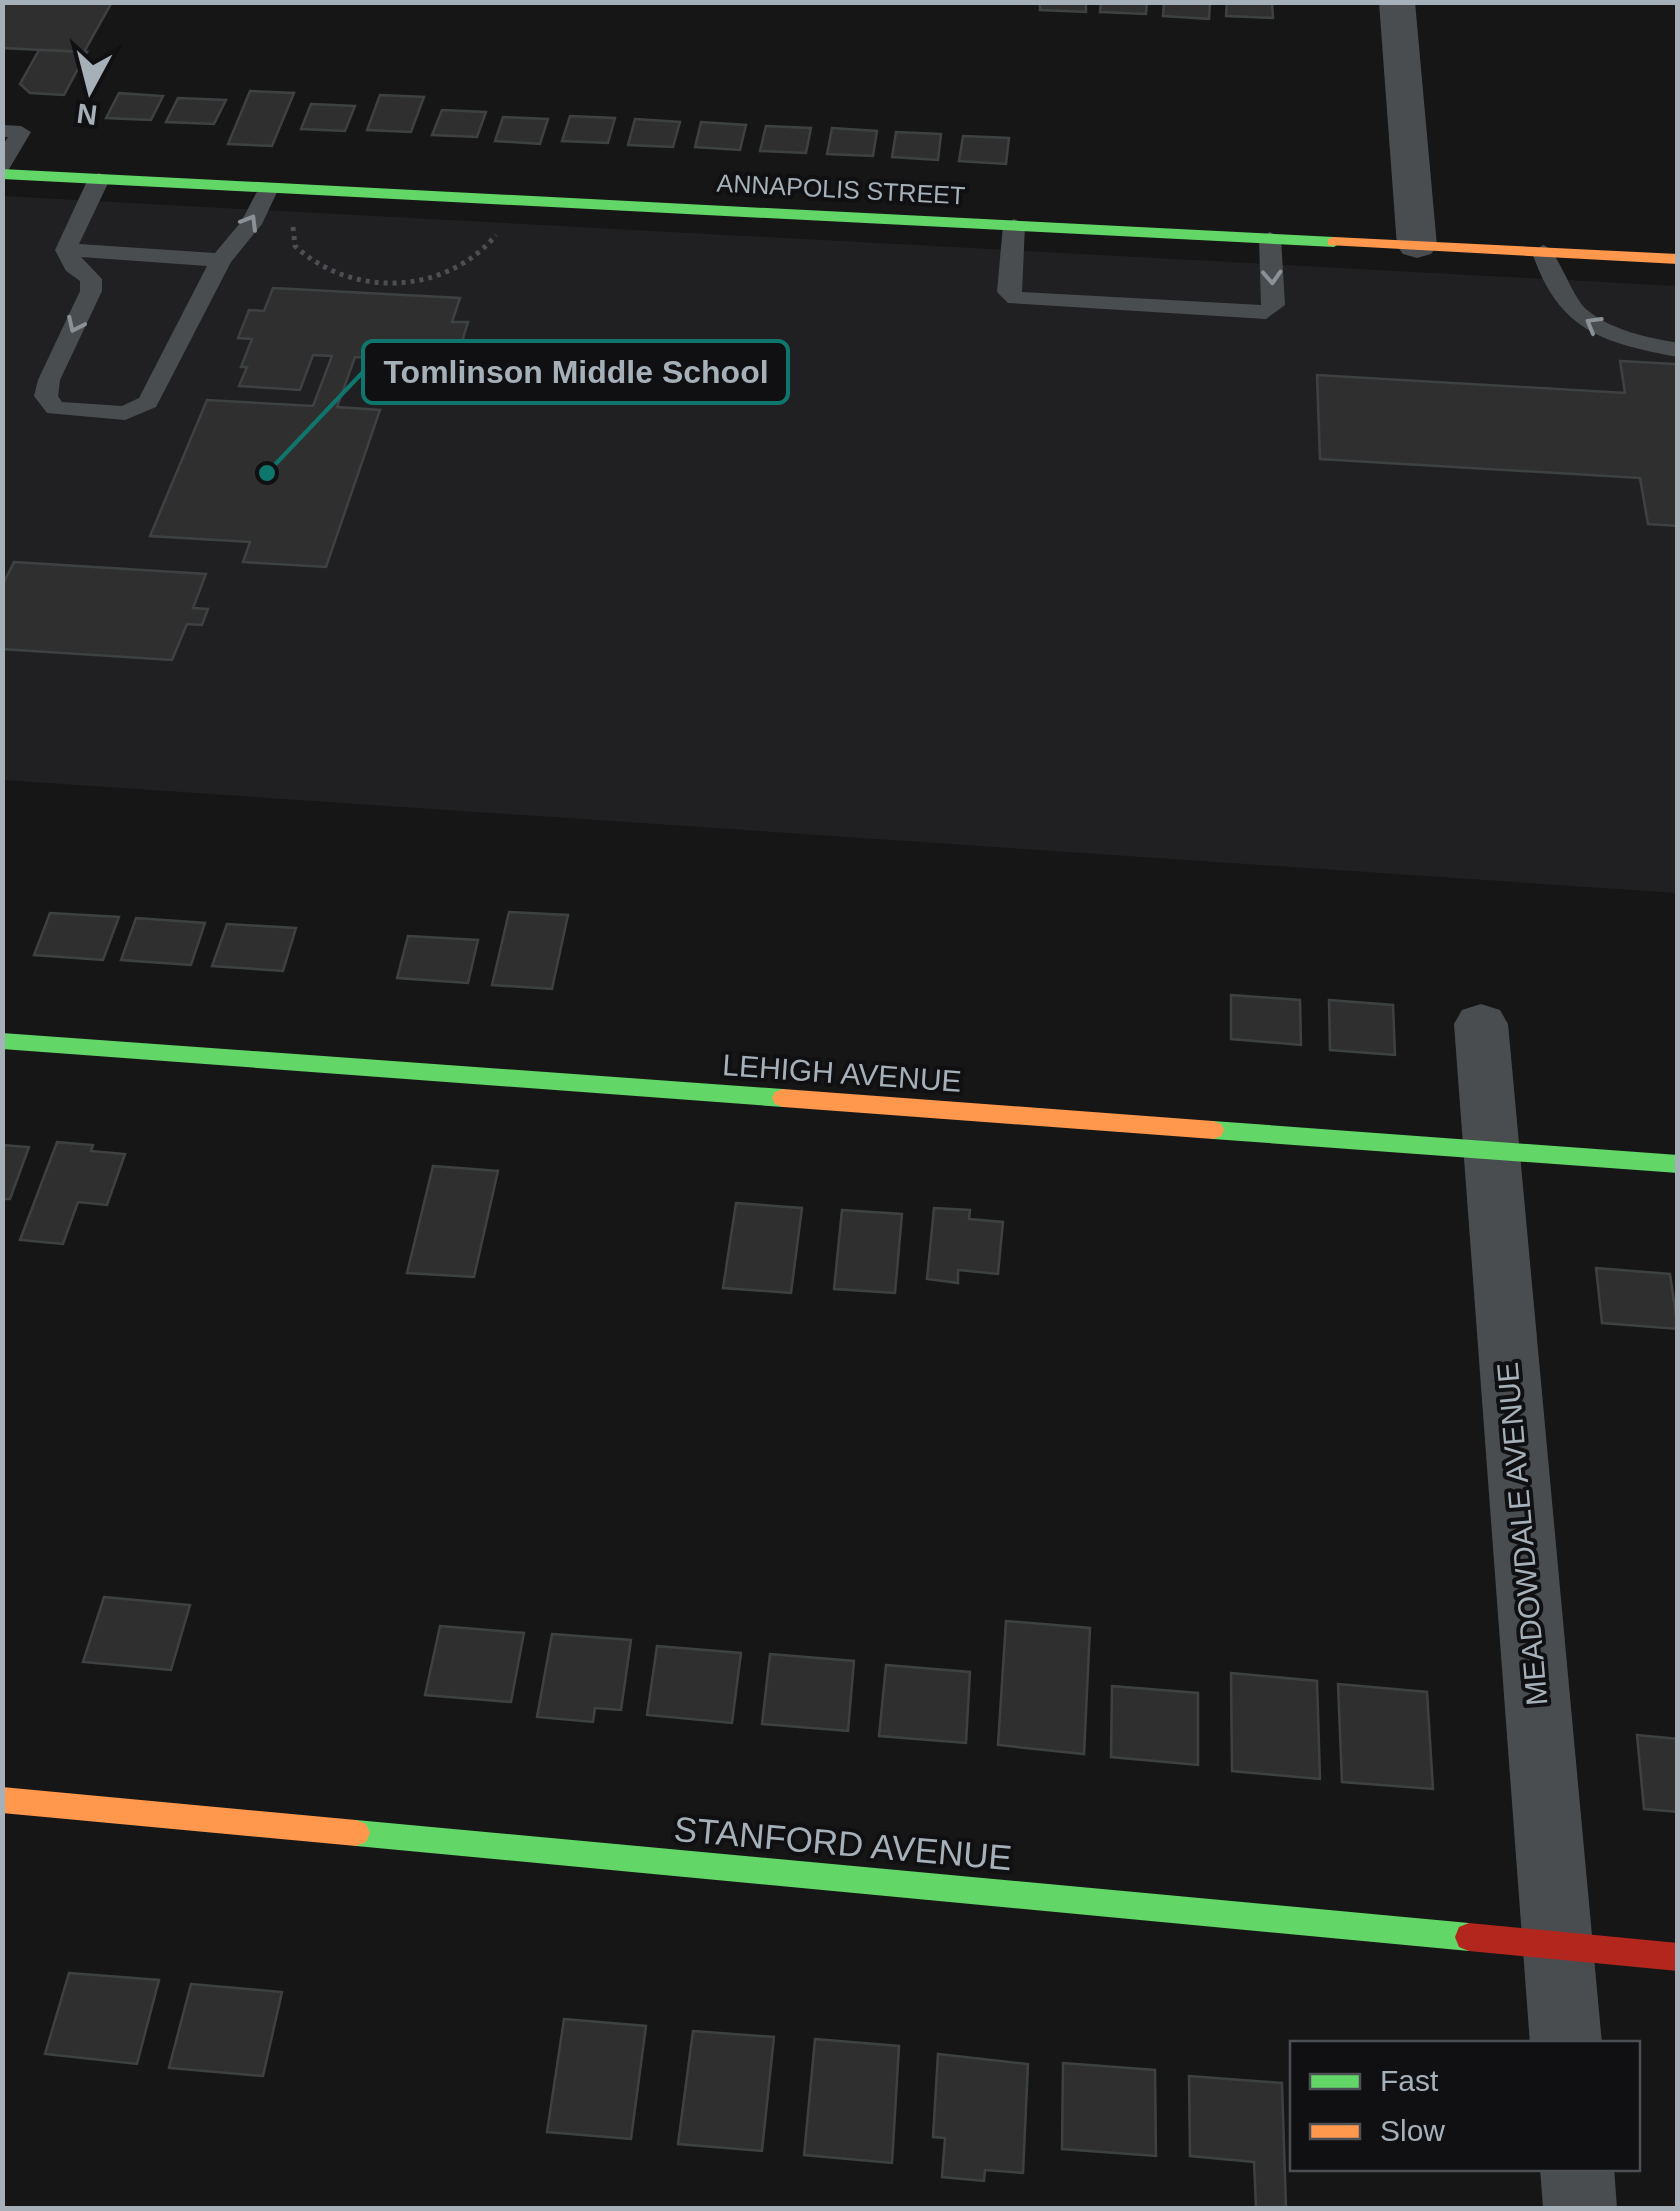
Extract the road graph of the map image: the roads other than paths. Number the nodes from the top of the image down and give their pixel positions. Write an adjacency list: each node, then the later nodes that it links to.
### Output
1 (1397, 2): 10 (street)
2 (2, 109): 3 (lane)
3 (6, 131): 4 (lane)
4 (2, 165)
5 (2, 174): 6 (street, ANNAPOLIS STREET)
6 (99, 179): 7 (street, ANNAPOLIS STREET); 11 (lane)
7 (268, 188): 8 (street, ANNAPOLIS STREET); 14 (lane, one-way to 7)
8 (1014, 225): 9 (street, ANNAPOLIS STREET); 9 (lane, one-way to 8)
9 (1270, 238): 10 (street, ANNAPOLIS STREET)
10 (1417, 246): 12 (street, ANNAPOLIS STREET)
11 (66, 250): 14 (lane); 14 (lane, one-way to 14)
12 (1544, 252): 13 (street, ANNAPOLIS STREET); 15 (lane, one-way to 12)
13 (1678, 259)
14 (221, 260)
15 (1678, 350)
16 (1480, 1024): 18 (street, MEADOWDALE AVENUE)
17 (2, 1042): 18 (street, LEHIGH AVENUE)
18 (1490, 1150): 19 (street, LEHIGH AVENUE); 21 (street, MEADOWDALE AVENUE)
19 (1678, 1164)
20 (2, 1800): 21 (street, STANFORD AVENUE)
21 (1558, 1944): 22 (street, STANFORD AVENUE); 23 (street, MEADOWDALE AVENUE)
22 (1678, 1957)
23 (1566, 2041)
24 (1577, 2171): 25 (street)
25 (1580, 2208)

